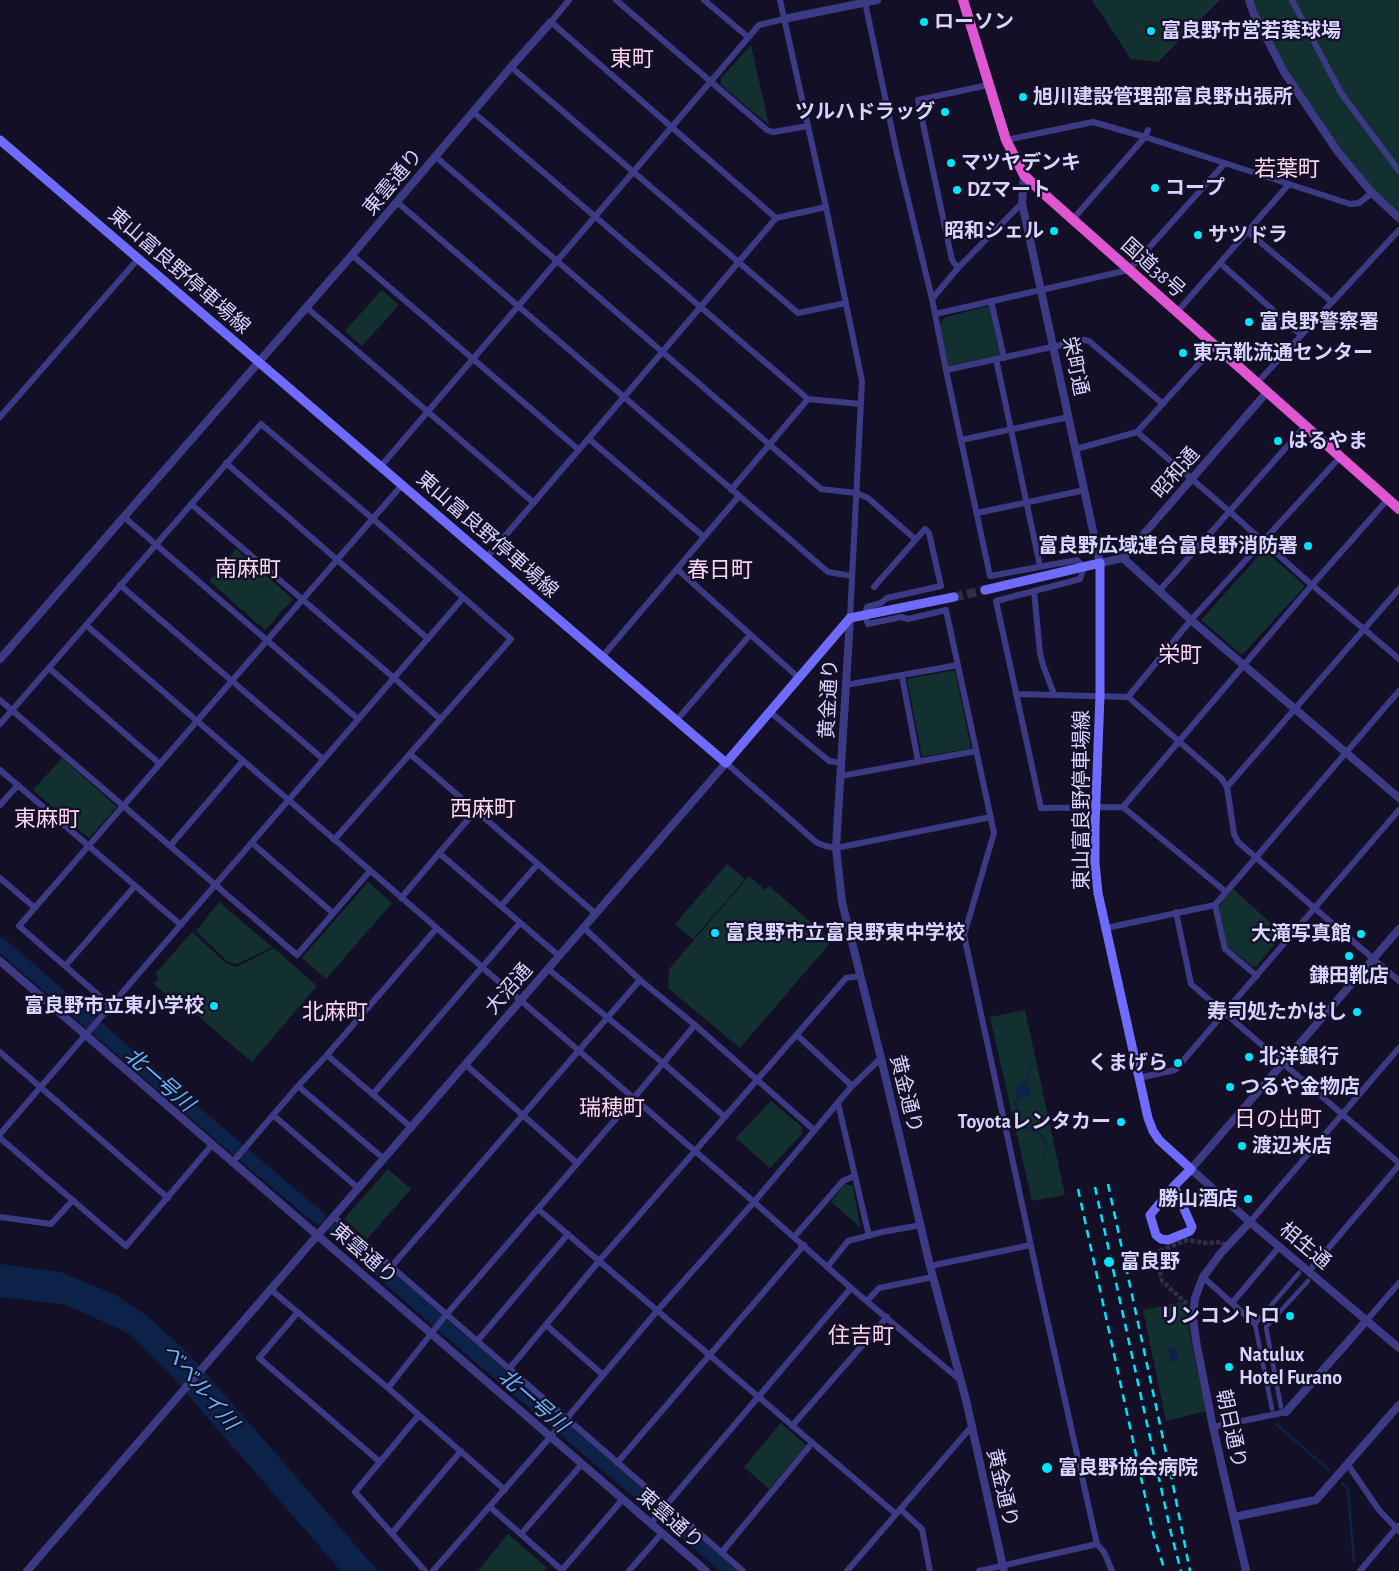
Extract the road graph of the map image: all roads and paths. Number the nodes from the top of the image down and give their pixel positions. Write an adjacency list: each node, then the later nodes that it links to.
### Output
1 (569, 0): 11 (street)
2 (616, 0): 14 (street)
3 (704, 0): 12 (street)
4 (780, 0): 10 (street)
5 (877, 0): 9 (street)
6 (963, 0): 15 (highway, 国道38号)
7 (1249, 0): 29 (street)
8 (1292, 0): 25 (street)
9 (865, 2): 10 (street); 47 (street)
10 (784, 19): 12 (street); 18 (street)
11 (550, 22): 13 (street, 東雲通り); 17 (street)
12 (748, 37): 14 (street)
13 (511, 66): 16 (street, 東雲通り); 26 (street)
14 (712, 81): 17 (street); 18 (street)
15 (988, 85): 22 (highway, 国道38号); 44 (street)
16 (472, 112): 23 (street, 東雲通り); 33 (street)
17 (672, 126): 26 (street); 34 (street)
18 (808, 126): 32 (street)
19 (1148, 130): 20 (street)
20 (1145, 137): 22 (street); 24 (street); 36 (street)
21 (0, 140): 40 (main road, 東山富良野停車場線)
22 (1006, 140): 27 (highway, 国道38号)
23 (436, 157): 30 (street, 東雲通り); 41 (street)
24 (1225, 163): 28 (street); 45 (street)
25 (1399, 171)
26 (634, 172): 33 (street); 42 (street)
27 (1024, 175): 31 (street, 栄町通); 36 (highway, 国道38号)
28 (1289, 184): 29 (street); 38 (street)
29 (1372, 193): 35 (street)
30 (397, 202): 39 (street, 東雲通り); 52 (street)
31 (1022, 202): 44 (street); 46 (street, 栄町通)
32 (826, 207): 34 (street); 50 (street)
33 (595, 216): 41 (street); 53 (street)
34 (776, 218): 42 (street)
35 (1399, 218)
36 (1073, 219): 45 (highway, 国道38号)
37 (1399, 230): 49 (street)
38 (1248, 232): 43 (street); 49 (street)
39 (352, 255): 51 (street, 東雲通り); 61 (street)
40 (138, 259): 63 (main road, 東山富良野停車場線); 72 (street)
41 (557, 261): 52 (street); 59 (street)
42 (739, 263): 50 (street); 53 (street)
43 (1220, 263): 54 (street); 56 (street)
44 (958, 268): 47 (street)
45 (1129, 270): 46 (street); 54 (highway, 国道38号)
46 (1041, 290): 48 (street); 58 (street, 栄町通)
47 (932, 299): 55 (street)
48 (991, 301): 55 (street); 60 (street)
49 (1332, 302): 56 (street)
50 (846, 303): 69 (street)
51 (306, 307): 63 (street, 東雲通り); 71 (street)
52 (518, 307): 61 (street); 67 (street)
53 (701, 309): 59 (street); 68 (street)
54 (1177, 312): 57 (highway, 国道38号)
55 (935, 314): 64 (street)
56 (1301, 335): 65 (street)
57 (1215, 346): 65 (highway, 国道38号); 70 (street)
58 (1054, 347): 60 (street); 70 (street); 73 (street, 栄町通)
59 (663, 353): 67 (street); 79 (street)
60 (1004, 358): 62 (street)
61 (473, 359): 71 (street); 81 (street)
62 (996, 360): 64 (street); 75 (street)
63 (258, 363): 84 (main road, 東山富良野停車場線); 98 (street, 東雲通り)
64 (946, 370): 78 (street)
65 (1257, 383): 66 (highway, 国道38号)
66 (1268, 392): 74 (highway, 国道38号); 85 (street, 昭和通)
67 (624, 397): 77 (street); 87 (street)
68 (808, 399): 69 (street); 79 (street)
69 (861, 404): 89 (street)
70 (1162, 404): 76 (street)
71 (428, 411): 84 (street); 93 (street)
72 (0, 417)
73 (1069, 417): 75 (street); 80 (street, 栄町通)
74 (1306, 425): 82 (highway, 国道38号); 96 (street)
75 (1011, 430): 78 (street); 92 (street)
76 (1137, 432): 80 (street); 85 (street)
77 (589, 439): 81 (street); 100 (street)
78 (961, 440): 97 (street)
79 (769, 445): 87 (street); 89 (street)
80 (1076, 449): 88 (street, 栄町通)
81 (579, 450): 93 (street)
82 (1341, 456): 91 (highway, 国道38号); 102 (street)
83 (226, 463): 94 (street); 99 (street); 106 (street)
84 (381, 466): 86 (main road, 東山富良野停車場線)
85 (1192, 479): 96 (street); 105 (street, 昭和通)
86 (402, 485): 99 (street); 104 (main road, 東山富良野停車場線)
87 (731, 490): 90 (street)
88 (1085, 490): 92 (street); 107 (street, 栄町通)
89 (856, 494): 101 (street); 111 (street)
90 (739, 496): 100 (street); 111 (street)
91 (1388, 499): 95 (highway, 国道38号); 113 (street)
92 (1027, 502): 97 (street); 108 (street)
93 (534, 503): 104 (street)
94 (191, 504): 103 (street); 121 (street)
95 (1399, 509)
96 (1229, 511): 102 (street); 118 (street)
97 (977, 513): 108 (street)
98 (124, 517): 103 (street); 132 (street, 東雲通り)
99 (373, 519): 106 (street); 120 (street)
100 (704, 537): 110 (street)
101 (915, 539): 114 (street); 122 (street)
102 (1264, 541): 113 (street); 124 (street)
103 (155, 545): 112 (street); 129 (street)
104 (487, 557): 130 (main road, 東山富良野停車場線)
105 (1123, 558): 107 (street); 118 (street)
106 (338, 560): 121 (street); 128 (street)
107 (1100, 563): 109 (main road); 144 (main road, 東山富良野停車場線)
108 (1040, 566): 109 (street)
109 (1084, 567): 116 (main road); 117 (street)
110 (677, 569): 127 (street); 130 (street)
111 (852, 576): 123 (street)
112 (120, 585): 125 (street); 139 (street)
113 (1312, 585): 126 (street); 133 (street)
114 (874, 587)
115 (1399, 589): 126 (street)
116 (985, 590)
117 (1034, 590): 142 (street); 143 (street)
118 (1159, 591): 124 (street)
119 (954, 597): 122 (main road)
120 (463, 598): 128 (street); 151 (street)
121 (302, 600): 129 (street); 137 (street)
122 (865, 615): 123 (main road); 134 (street)
123 (850, 618): 138 (main road); 140 (street, 黄金通り)
124 (1191, 620): 133 (street); 145 (street)
125 (86, 625): 135 (street); 153 (street)
126 (1364, 629): 131 (street); 148 (street)
127 (750, 635): 138 (street); 152 (street)
128 (428, 639): 137 (street)
129 (267, 641): 139 (street); 150 (street)
130 (602, 658): 152 (main road, 東山富良野停車場線)
131 (1399, 659)
132 (0, 660)
133 (1244, 665): 148 (street); 155 (street)
134 (958, 666): 136 (street); 156 (street)
135 (49, 668): 147 (street); 164 (street)
136 (902, 676): 140 (street); 161 (street)
137 (394, 678): 150 (street); 151 (street)
138 (799, 678): 149 (main road)
139 (232, 681): 153 (street); 159 (street)
140 (846, 685): 163 (street, 黄金通り)
141 (1399, 691): 157 (street)
142 (1016, 694): 143 (street); 174 (street)
143 (1054, 694): 144 (street)
144 (1100, 695): 145 (street); 174 (main road, 東山富良野停車場線)
145 (1128, 697): 155 (street)
146 (0, 700): 147 (street)
147 (12, 710): 154 (street); 172 (street)
148 (1295, 710): 157 (street); 168 (street)
149 (770, 712): 162 (main road); 163 (street)
150 (358, 719): 159 (street)
151 (440, 720): 158 (street)
152 (676, 721): 162 (main road, 東山富良野停車場線)
153 (197, 722): 160 (street); 164 (street)
154 (0, 724)
155 (1179, 740): 168 (street); 173 (street)
156 (976, 751): 161 (street); 177 (street)
157 (1346, 753): 169 (street); 184 (street)
158 (410, 754): 175 (street); 178 (street)
159 (323, 759): 170 (street)
160 (243, 761): 170 (street); 181 (street)
161 (918, 761): 166 (street)
162 (726, 763): 182 (street); 198 (street, 大沼通)
163 (842, 763): 166 (street, 黄金通り)
164 (160, 764): 172 (street)
165 (0, 770): 167 (street)
166 (841, 776): 182 (street, 黄金通り)
167 (18, 785): 171 (street); 180 (street)
168 (1227, 786): 184 (street)
169 (1399, 798)
170 (289, 800): 178 (street); 179 (street)
171 (0, 805)
172 (124, 806): 180 (street); 181 (street)
173 (1123, 807): 174 (street); 190 (street)
174 (1095, 808): 202 (main road, 東山富良野停車場線)
175 (476, 810): 183 (street); 185 (street)
176 (1399, 810): 195 (street)
177 (991, 817): 182 (street); 269 (street)
178 (334, 840): 186 (street)
179 (252, 842): 188 (street); 197 (street)
180 (89, 846): 189 (street); 194 (street)
181 (170, 846): 188 (street)
182 (836, 848): 211 (street, 黄金通り)
183 (439, 853): 191 (street); 193 (street)
184 (1255, 858): 190 (street); 195 (street)
185 (537, 864): 193 (street); 198 (street)
186 (370, 871): 191 (street); 197 (street)
187 (0, 878): 194 (street)
188 (215, 885): 197 (street); 200 (street)
189 (135, 886): 200 (street); 208 (street)
190 (1226, 892): 192 (street)
191 (400, 898): 203 (street)
192 (1215, 905): 196 (street); 212 (street)
193 (501, 906): 199 (street)
194 (35, 908): 208 (street)
195 (1315, 908): 206 (street); 212 (street)
196 (1176, 912): 202 (street); 217 (street)
197 (333, 913)
198 (596, 914): 201 (street, 大沼通)
199 (520, 922): 205 (street); 209 (street)
200 (181, 925): 216 (street)
201 (584, 928): 205 (street, 大沼通); 213 (street)
202 (1106, 928): 230 (main road, 東山富良野停車場線)
203 (436, 929): 209 (street); 225 (street)
204 (1399, 929): 206 (street)
205 (559, 956): 210 (street, 大沼通)
206 (1373, 959): 214 (street); 228 (street)
207 (0, 962): 221 (street, 東雲通り)
208 (65, 966): 216 (street)
209 (481, 967): 215 (street); 235 (street)
210 (548, 969): 215 (street, 大沼通); 218 (street)
211 (860, 976): 220 (street); 226 (street, 黄金通り)
212 (1257, 976): 217 (street)
213 (640, 980): 218 (street); 219 (street)
214 (1399, 981)
215 (520, 1001): 223 (street); 229 (street, 大沼通)
216 (111, 1006): 221 (street)
217 (1224, 1013): 228 (street); 230 (street)
218 (608, 1017): 223 (street); 227 (street)
219 (695, 1025): 227 (street); 231 (street)
220 (797, 1035): 231 (street); 233 (street)
221 (85, 1036): 234 (street); 246 (street, 東雲通り)
222 (1399, 1048): 238 (street)
223 (578, 1051): 236 (street); 240 (street)
224 (1, 1055): 234 (street)
225 (327, 1055): 232 (street); 235 (street)
226 (881, 1058): 233 (street); 263 (street, 黄金通り)
227 (663, 1063): 236 (street); 241 (street)
228 (1282, 1064): 238 (street); 252 (street)
229 (466, 1065): 240 (street); 242 (street, 大沼通)
230 (1138, 1078): 252 (main road, 東山富良野停車場線)
231 (757, 1080): 241 (street); 243 (street)
232 (298, 1086): 239 (street); 248 (street)
233 (852, 1086): 237 (street)
234 (41, 1088): 244 (street); 256 (street)
235 (373, 1094): 242 (street)
236 (633, 1099): 247 (street); 250 (street)
237 (838, 1103): 243 (street); 253 (street)
238 (1342, 1114): 251 (street); 262 (street)
239 (273, 1115): 249 (street); 255 (street)
240 (523, 1115): 250 (street); 274 (street)
241 (725, 1117): 247 (street)
242 (412, 1128): 248 (street, 大沼通)
243 (814, 1130): 258 (street)
244 (0, 1134)
245 (0, 1138): 257 (street)
246 (212, 1146): 249 (street, 東雲通り); 256 (street)
247 (694, 1152): 258 (street); 271 (street)
248 (384, 1159): 255 (street, 大沼通)
249 (232, 1163): 265 (street, 東雲通り)
250 (577, 1163): 259 (street)
251 (1399, 1164): 275 (street)
252 (1192, 1169): 254 (main road); 262 (street, 相生通)
253 (854, 1176): 266 (street); 267 (street)
254 (1174, 1186): 254 (main road)
255 (358, 1188): 261 (street, 大沼通)
256 (168, 1198): 257 (street)
257 (73, 1200): 260 (street)
258 (754, 1202): 267 (street); 285 (street)
259 (538, 1209): 264 (street); 287 (street)
260 (0, 1217)
261 (334, 1217): 265 (street, 大沼通); 274 (street)
262 (1250, 1222): 270 (street, 相生通); 278 (street, 朝日通り)
263 (921, 1225): 266 (street); 273 (street, 黄金通り)
264 (568, 1234): 271 (street); 293 (street)
265 (317, 1235): 281 (street, 大沼通); 292 (street, 東雲通り)
266 (869, 1236): 272 (street)
267 (794, 1237): 268 (street)
268 (804, 1245): 272 (street); 295 (street)
269 (1031, 1245): 273 (street); 327 (street)
270 (1280, 1246): 275 (street, 相生通); 284 (street)
271 (599, 1261): 285 (street); 291 (street)
272 (828, 1266): 282 (street)
273 (930, 1266): 277 (street, 黄金通り)
274 (391, 1267): 287 (street)
275 (1309, 1271): 289 (street, 相生通)
276 (1299, 1273): 290 (street)
277 (933, 1277): 283 (street); 298 (street, 黄金通り)
278 (1203, 1277): 284 (street); 308 (street, 朝日通り)
279 (1308, 1281): 303 (street)
280 (1399, 1283): 289 (street)
281 (270, 1288): 286 (street); 332 (street, 大沼通)
282 (851, 1288): 283 (street); 300 (street)
283 (867, 1301): 288 (street)
284 (1232, 1303): 290 (street)
285 (657, 1311): 295 (street); 297 (street)
286 (298, 1312): 299 (street); 312 (street)
287 (445, 1317): 292 (street); 296 (street)
288 (887, 1318): 298 (street); 306 (street)
289 (1367, 1320): 294 (street, 相生通); 303 (street)
290 (1255, 1324): 302 (street)
291 (546, 1325): 296 (street); 297 (street)
292 (432, 1334): 299 (street); 309 (street, 東雲通り)
293 (479, 1339)
294 (1399, 1348)
295 (709, 1355): 300 (street); 313 (street)
296 (509, 1369): 305 (street)
297 (604, 1375): 305 (street)
298 (960, 1379): 307 (street, 黄金通り)
299 (388, 1388): 304 (street)
300 (758, 1396): 306 (street); 318 (street)
301 (1399, 1405): 315 (street)
302 (1272, 1409)
303 (1284, 1409): 308 (street)
304 (419, 1416): 311 (street); 312 (street)
305 (565, 1420): 309 (street); 313 (street)
306 (792, 1426): 310 (street)
307 (972, 1426): 320 (street); 329 (street, 黄金通り)
308 (1214, 1427): 321 (street, 朝日通り)
309 (551, 1437): 314 (street, 東雲通り); 316 (street)
310 (812, 1443): 320 (street); 328 (street)
311 (461, 1451): 316 (street); 324 (street)
312 (380, 1462): 324 (street)
313 (617, 1463): 318 (street)
314 (582, 1464): 317 (street, 東雲通り); 326 (street)
315 (1348, 1465): 321 (street); 323 (street)
316 (505, 1490): 319 (street)
317 (623, 1499): 322 (street, 東雲通り); 330 (street)
318 (664, 1506): 322 (street); 328 (street)
319 (490, 1507): 326 (street); 334 (street)
320 (898, 1511): 337 (street); 338 (street)
321 (1234, 1517): 341 (street, 朝日通り)
322 (651, 1523): 325 (street, 東雲通り)
323 (1398, 1528): 342 (street)
324 (392, 1533): 333 (street)
325 (662, 1533): 331 (street, 東雲通り); 335 (street)
326 (521, 1534): 330 (street)
327 (1097, 1544): 329 (street); 340 (street)
328 (722, 1552): 336 (street)
329 (1004, 1568): 339 (street)
330 (562, 1570)
331 (702, 1570)
332 (27, 1571)
333 (425, 1571)
334 (433, 1571)
335 (629, 1571)
336 (743, 1571)
337 (847, 1571)
338 (930, 1571)
339 (979, 1571)
340 (1112, 1571)
341 (1246, 1571)
342 (1360, 1571)

